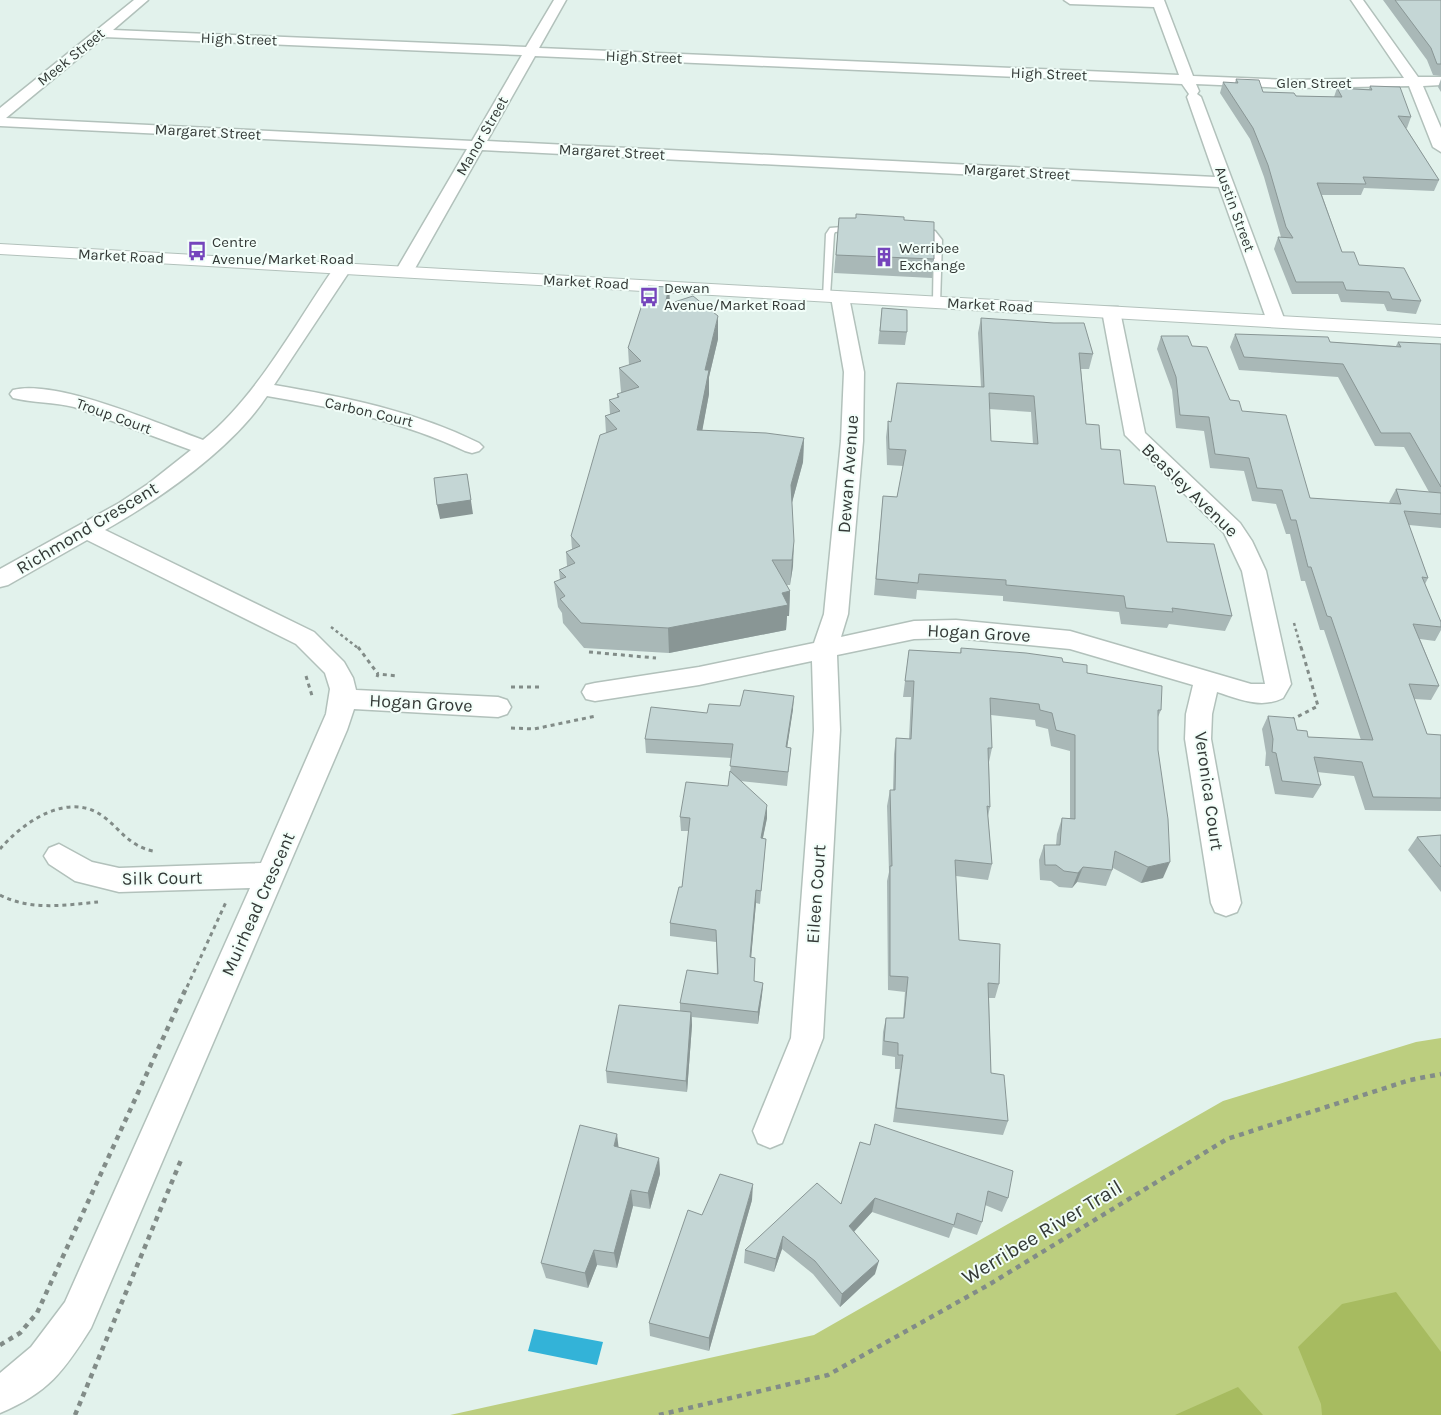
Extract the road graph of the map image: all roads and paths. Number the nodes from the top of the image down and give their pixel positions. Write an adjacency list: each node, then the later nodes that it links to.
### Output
1 (142, 0): 6 (street, Meek Street)
2 (560, 0): 7 (street, Manor Street)
3 (1070, 0): 5 (street)
4 (1358, 0): 9 (street)
5 (1159, 2): 10 (street, Austin Street)
6 (100, 34): 7 (street, High Street); 11 (street, Meek Street)
7 (530, 52): 10 (street, High Street); 13 (street, Manor Street)
8 (1441, 81): 9 (street, Glen Street)
9 (1414, 82): 10 (street, Glen Street); 14 (street)
10 (1191, 89): 15 (street, Austin Street)
11 (0, 115)
12 (0, 122): 13 (street, Margaret Street)
13 (476, 145): 15 (street, Margaret Street); 20 (street, Manor Street)
14 (1441, 147)
15 (1224, 182): 24 (street, Austin Street)
16 (863, 228): 21 (lane)
17 (912, 230): 22 (lane)
18 (0, 249): 19 (street, Market Road)
19 (342, 269): 20 (street, Market Road); 26 (street, Richmond Crescent)
20 (404, 272): 21 (street, Market Road)
21 (833, 296): 22 (street, Market Road); 32 (street, Dewan Avenue)
22 (936, 302): 23 (street, Market Road)
23 (1111, 311): 24 (street, Market Road); 38 (street, Beasley Avenue)
24 (1276, 321): 25 (street, Market Road)
25 (1441, 331)
26 (262, 389): 28 (street, Carbon Court); 29 (street, Richmond Crescent)
27 (20, 394): 29 (street, Troup Court)
28 (472, 446)
29 (205, 448): 30 (street, Richmond Crescent)
30 (88, 531): 31 (street, Richmond Crescent); 39 (street)
31 (0, 579)
32 (824, 650): 36 (street, Hogan Grove); 37 (street, Hogan Grove); 49 (street, Eileen Court)
33 (589, 652): 34 (path)
34 (665, 658)
35 (302, 670): 41 (path)
36 (1207, 680): 38 (street, Hogan Grove); 47 (street, Veronica Court)
37 (595, 692)
38 (1272, 694)
39 (344, 699): 40 (street, Hogan Grove); 45 (street, Muirhead Crescent)
40 (498, 707)
41 (311, 708)
42 (0, 849): 43 (path)
43 (162, 852)
44 (59, 856): 46 (street, Silk Court)
45 (270, 875): 46 (street, Silk Court); 51 (street, Muirhead Crescent)
46 (238, 876): 50 (path)
47 (1226, 903)
48 (1441, 1074): 52 (path, Werribee River Trail)
49 (770, 1131)
50 (0, 1345)
51 (10, 1388)
52 (659, 1415)

